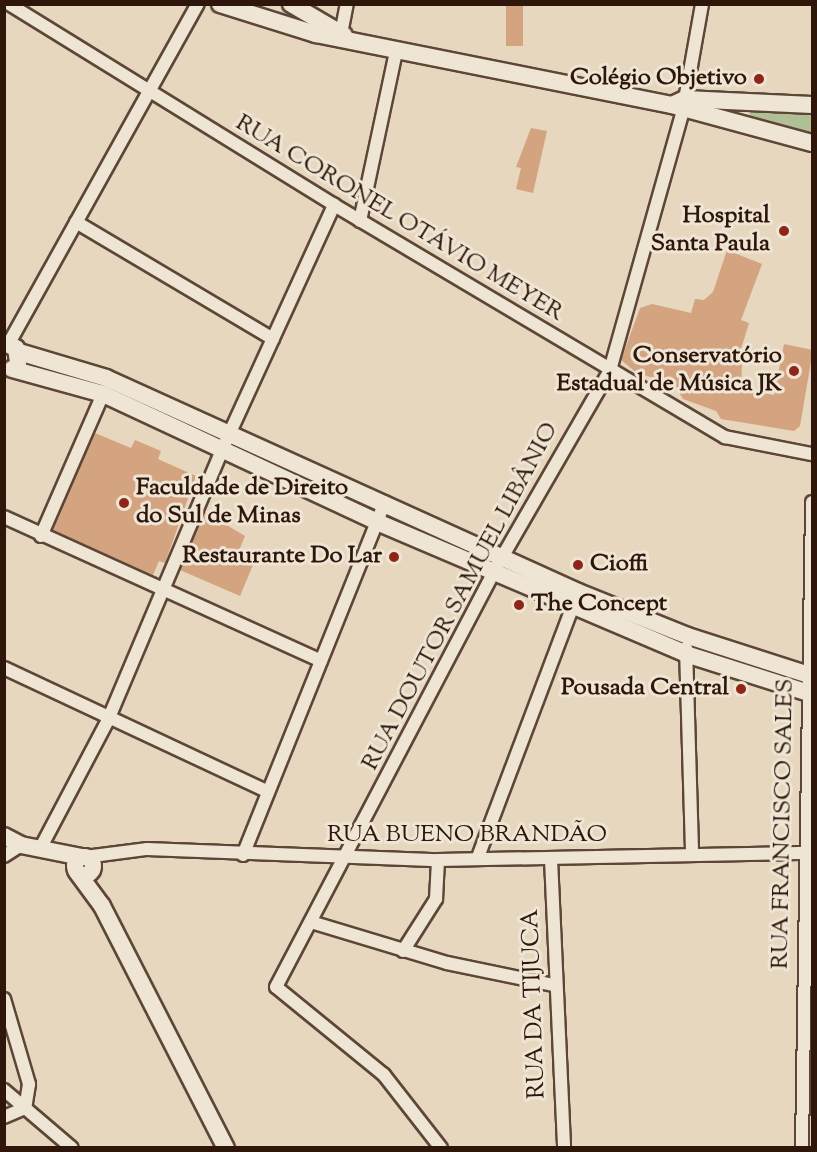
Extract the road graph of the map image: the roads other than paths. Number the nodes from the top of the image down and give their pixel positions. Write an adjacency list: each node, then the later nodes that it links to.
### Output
1 (9, 4): 9 (street, RUA CORONEL OTÁVIO MEYER)
2 (198, 4): 9 (street)
3 (220, 4): 7 (street)
4 (291, 4): 7 (street)
5 (346, 4): 7 (street)
6 (702, 4): 11 (street, RUA DOUTOR SAMUEL LIBÂNIO)
7 (345, 38): 8 (street)
8 (396, 51): 11 (street); 16 (street)
9 (150, 91): 15 (street, RUA CORONEL OTÁVIO MEYER); 17 (street)
10 (748, 102): 11 (street); 12 (street); 13 (street)
11 (680, 105): 13 (street); 21 (street, RUA DOUTOR SAMUEL LIBÂNIO)
12 (813, 105)
13 (745, 128): 14 (street)
14 (813, 143)
15 (333, 206): 16 (street, RUA CORONEL OTÁVIO MEYER); 18 (street)
16 (360, 221): 21 (street, RUA CORONEL OTÁVIO MEYER)
17 (76, 222): 18 (street); 19 (street)
18 (273, 339): 23 (street)
19 (11, 346): 20 (street); 23 (street)
20 (8, 370): 22 (street)
21 (610, 370): 25 (street, RUA CORONEL OTÁVIO MEYER); 31 (street, RUA DOUTOR SAMUEL LIBÂNIO)
22 (103, 394): 24 (street); 30 (street)
23 (228, 435): 24 (street); 26 (street)
24 (221, 452): 29 (street); 33 (street)
25 (813, 453)
26 (386, 502): 29 (street); 31 (street)
27 (813, 502): 39 (street, RUA FRANCISCO SALES)
28 (4, 517): 30 (street)
29 (377, 522): 32 (street); 37 (street)
30 (41, 536): 33 (street)
31 (501, 557): 32 (street, RUA DOUTOR SAMUEL LIBÂNIO); 34 (street)
32 (493, 573): 34 (street); 51 (street, RUA DOUTOR SAMUEL LIBÂNIO)
33 (161, 592): 37 (street); 41 (street)
34 (575, 599): 35 (street); 36 (street); 50 (street)
35 (688, 636): 36 (street); 39 (street)
36 (686, 654): 40 (street); 46 (street)
37 (321, 661): 42 (street)
38 (4, 668): 41 (street)
39 (810, 676): 40 (street, RUA FRANCISCO SALES)
40 (810, 694): 47 (street, RUA FRANCISCO SALES)
41 (108, 720): 42 (street); 45 (street)
42 (266, 791): 48 (street)
43 (4, 836): 44 (street)
44 (21, 845): 45 (street); 49 (street)
45 (48, 851): 54 (street)
46 (692, 854): 47 (street, RUA BUENO BRANDÃO); 52 (street, RUA BUENO BRANDÃO)
47 (809, 854): 59 (street, RUA FRANCISCO SALES)
48 (243, 855): 51 (street, RUA BUENO BRANDÃO); 54 (street, RUA BUENO BRANDÃO)
49 (4, 856)
50 (478, 857): 52 (street, RUA BUENO BRANDÃO); 53 (street, RUA BUENO BRANDÃO)
51 (347, 858): 53 (street, RUA BUENO BRANDÃO); 55 (street, RUA DOUTOR SAMUEL LIBÂNIO)
52 (551, 859): 57 (street, RUA DA TIJUCA)
53 (438, 860): 56 (street)
54 (84, 864): 64 (street)
55 (311, 922): 56 (street); 65 (street, RUA DOUTOR SAMUEL LIBÂNIO)
56 (404, 951): 57 (street)
57 (553, 985): 66 (street, RUA DA TIJUCA)
58 (4, 999): 61 (street)
59 (807, 1025): 67 (street, RUA FRANCISCO SALES)
60 (4, 1090): 61 (street)
61 (25, 1108): 62 (street); 63 (street)
62 (4, 1117)
63 (72, 1148)
64 (226, 1148)
65 (441, 1148)
66 (564, 1148)
67 (802, 1148)

